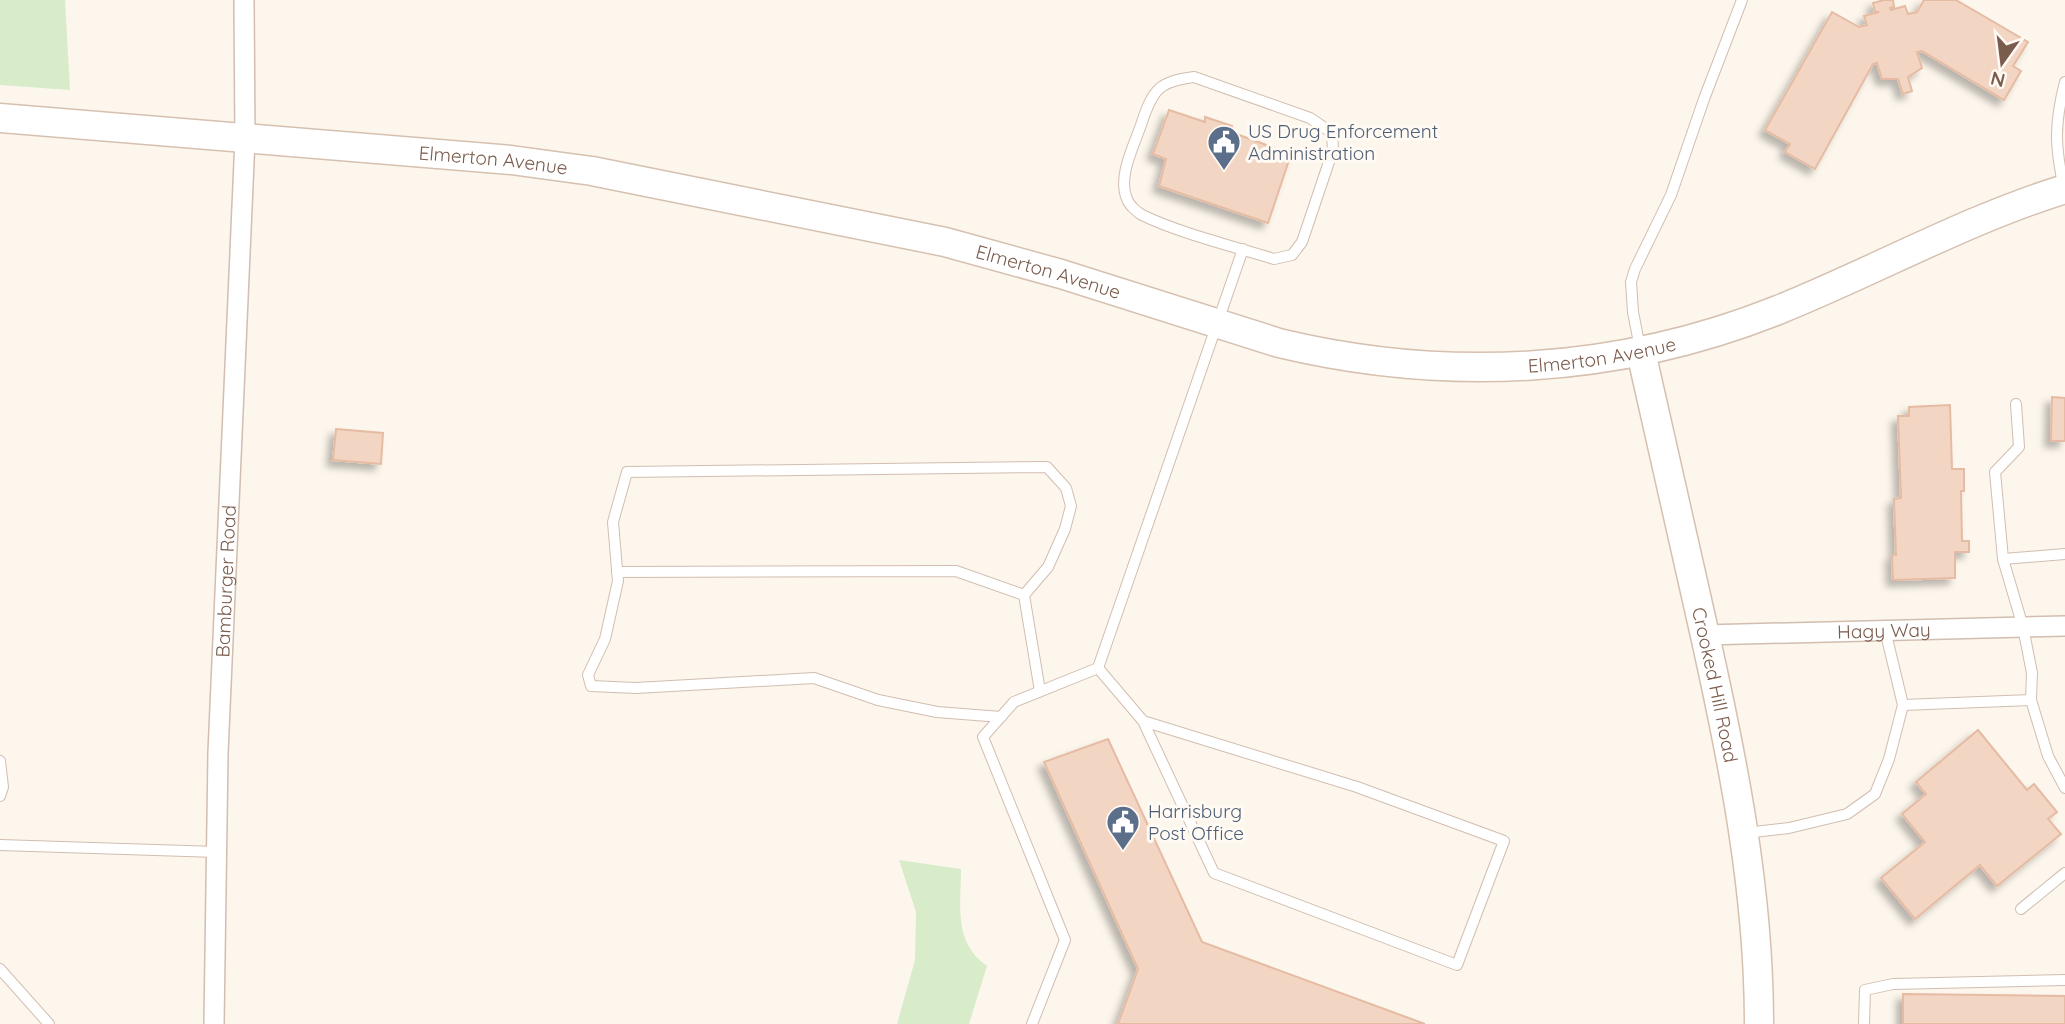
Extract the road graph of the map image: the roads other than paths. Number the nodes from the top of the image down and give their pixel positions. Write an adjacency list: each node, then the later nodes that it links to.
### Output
1 (244, 0): 5 (street, Bamburger Road)
2 (1742, 0): 9 (lane)
3 (2065, 82): 6 (lane)
4 (0, 118): 5 (main road, Elmerton Avenue)
5 (245, 139): 8 (main road, Elmerton Avenue); 30 (street, Bamburger Road)
6 (2065, 189): 9 (main road, Elmerton Avenue)
7 (1243, 249): 7 (lane); 8 (lane)
8 (1218, 323): 9 (main road, Elmerton Avenue); 19 (lane)
9 (1641, 352): 18 (main road, Crooked Hill Road)
10 (2016, 404): 12 (lane)
11 (2065, 554): 12 (lane)
12 (2003, 559): 16 (lane)
13 (617, 572): 14 (lane); 14 (lane); 23 (lane)
14 (1024, 595): 20 (lane)
15 (2065, 626): 16 (street, Hagy Way)
16 (2023, 627): 17 (street, Hagy Way); 21 (lane)
17 (1885, 630): 18 (street, Hagy Way); 22 (lane)
18 (1704, 635): 28 (main road, Crooked Hill Road)
19 (1098, 667): 20 (lane); 24 (lane)
20 (1040, 691): 23 (lane)
21 (2031, 700): 22 (lane); 26 (lane)
22 (1903, 705): 28 (lane)
23 (1001, 717): 37 (lane)
24 (1143, 721): 24 (lane)
25 (0, 761): 27 (lane)
26 (2065, 788)
27 (0, 796)
28 (1745, 834): 38 (main road, Crooked Hill Road)
29 (0, 845): 30 (lane)
30 (217, 852): 36 (street, Bamburger Road)
31 (2065, 873): 32 (lane)
32 (2021, 909)
33 (0, 969): 35 (lane)
34 (2065, 980): 39 (lane)
35 (49, 1024)
36 (214, 1024)
37 (1032, 1024)
38 (1759, 1024)
39 (1864, 1024)

